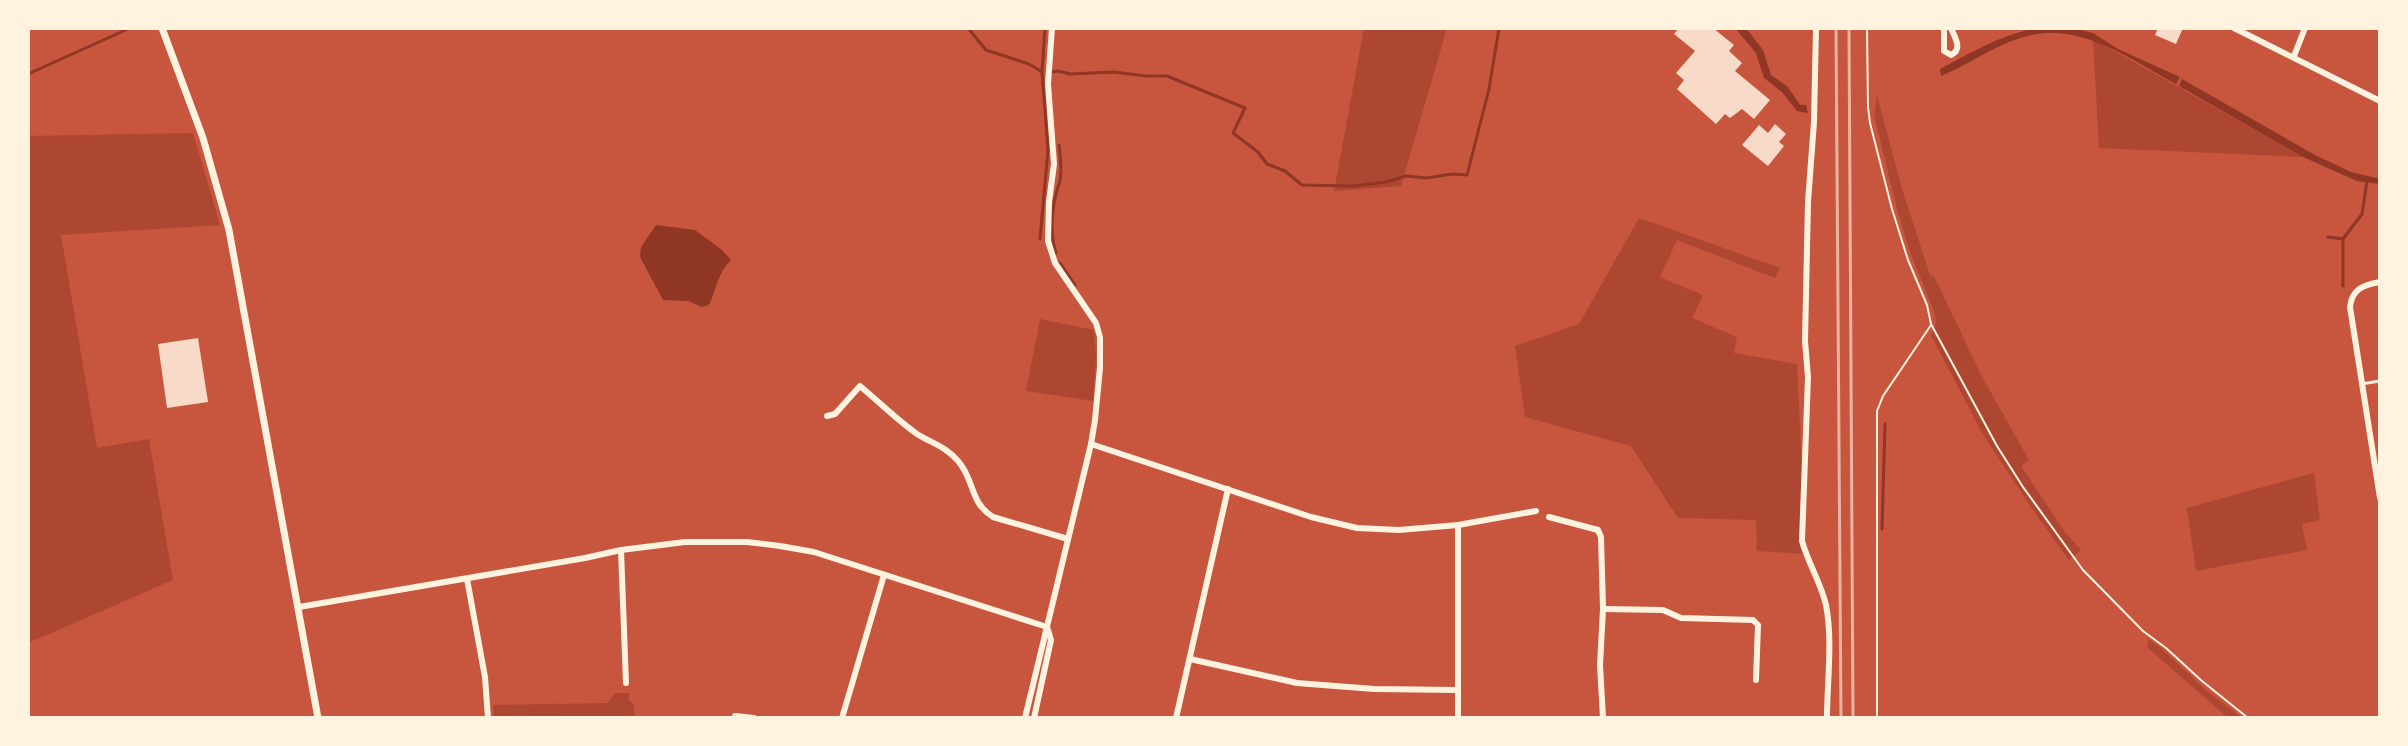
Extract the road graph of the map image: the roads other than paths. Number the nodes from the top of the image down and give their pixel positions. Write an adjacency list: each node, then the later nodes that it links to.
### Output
1 (162, 28): 24 (street)
2 (1052, 28): 14 (street)
3 (1816, 28): 41 (street)
4 (1944, 28): 5 (street)
5 (1951, 28)
6 (2234, 28): 8 (street)
7 (2305, 28): 8 (street)
8 (2294, 56): 9 (street)
9 (2380, 101)
10 (2380, 282): 12 (street)
11 (2380, 381): 12 (lane)
12 (2361, 384): 16 (street)
13 (827, 416): 20 (street)
14 (1091, 444): 15 (street); 20 (street)
15 (1228, 489): 19 (street); 27 (street)
16 (2380, 498)
17 (1536, 511): 19 (street)
18 (1549, 517): 25 (street)
19 (1458, 525): 30 (street)
20 (1068, 539): 26 (street)
21 (621, 550): 22 (street); 23 (street); 29 (street)
22 (884, 575): 26 (street); 35 (street)
23 (467, 579): 24 (street); 33 (street)
24 (299, 607): 32 (street)
25 (1603, 609): 28 (street); 40 (street)
26 (1047, 627): 36 (street); 37 (street)
27 (1190, 659): 30 (street); 38 (street)
28 (1756, 680)
29 (626, 683)
30 (1458, 690): 39 (street)
31 (735, 716): 34 (street)
32 (318, 718)
33 (488, 718)
34 (754, 718)
35 (843, 718)
36 (1025, 718)
37 (1034, 718)
38 (1176, 718)
39 (1458, 718)
40 (1603, 718)
41 (1827, 718)

